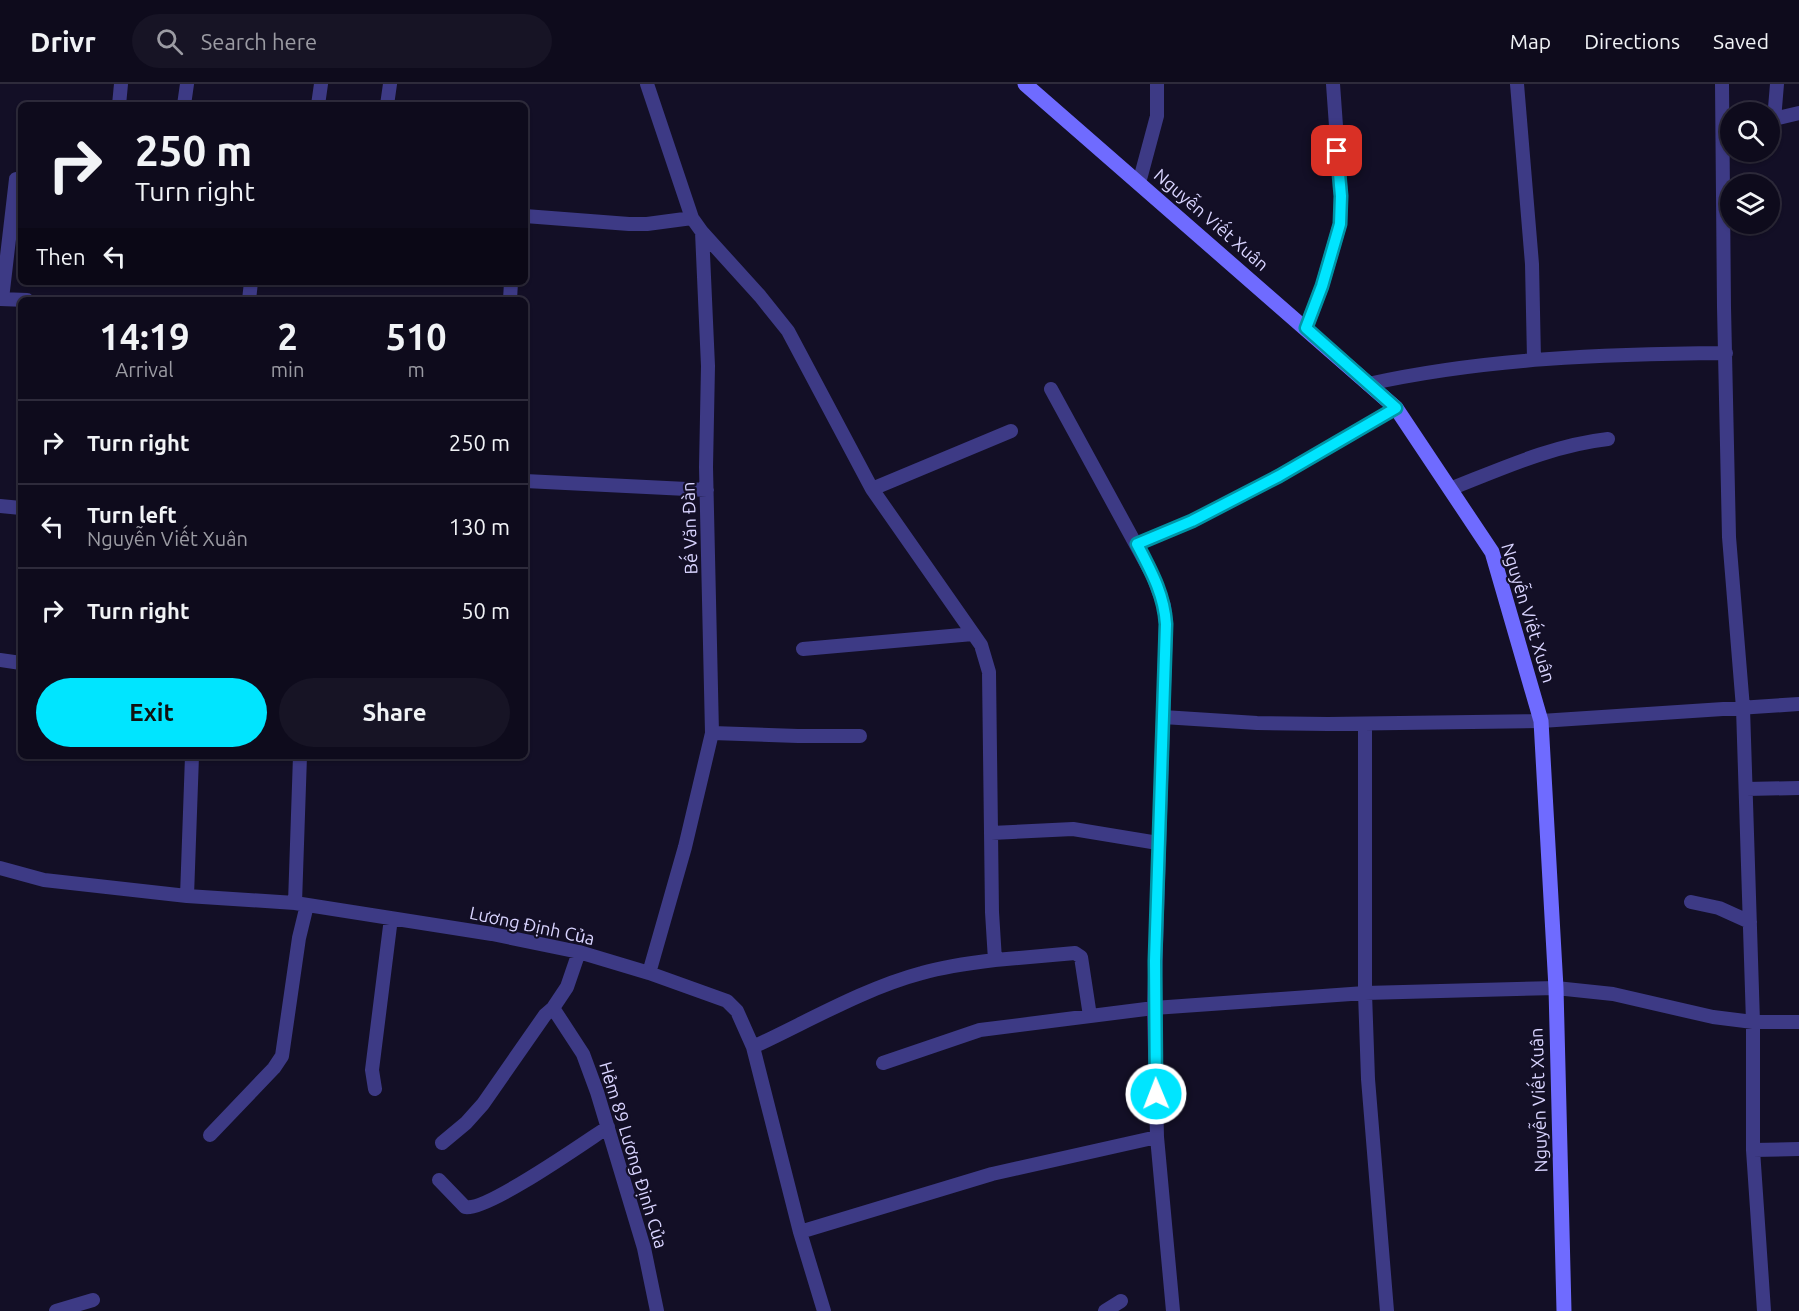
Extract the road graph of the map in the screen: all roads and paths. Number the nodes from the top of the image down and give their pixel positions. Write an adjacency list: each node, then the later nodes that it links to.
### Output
1 (121, 84): 12 (street)
2 (187, 84): 13 (street)
3 (321, 84): 14 (street)
4 (390, 84): 15 (street)
5 (647, 84): 24 (street)
6 (1025, 84): 22 (street, Nguyễn Viết Xuân)
7 (1158, 84): 22 (street)
8 (1333, 84): 28 (street)
9 (1516, 84): 30 (street)
10 (1722, 84): 16 (street)
11 (1777, 84): 17 (street)
12 (118, 102)
13 (184, 102)
14 (318, 102)
15 (387, 102)
16 (1724, 102)
17 (1774, 102)
18 (1799, 113): 19 (street)
19 (1780, 118)
20 (1726, 162): 29 (street)
21 (16, 179): 26 (street)
22 (1139, 183): 28 (street, Nguyễn Viết Xuân)
23 (528, 216): 24 (street)
24 (692, 218): 25 (street)
25 (702, 232): 37 (street); 39 (street, Bế Văn Đàn)
26 (1, 299): 27 (street)
27 (18, 300)
28 (1306, 328): 31 (street, Nguyễn Viết Xuân)
29 (1726, 353): 30 (street); 48 (street)
30 (1534, 359): 31 (street)
31 (1368, 384): 33 (street, Nguyễn Viết Xuân)
32 (1051, 389): 42 (street)
33 (1396, 408): 38 (street, Nguyễn Viết Xuân); 42 (lane)
34 (1011, 432): 37 (street)
35 (1608, 439): 38 (street)
36 (528, 481): 39 (street)
37 (872, 489): 43 (street)
38 (1450, 489): 50 (street, Nguyễn Viết Xuân)
39 (707, 490): 52 (street, Bế Văn Đàn)
40 (0, 506): 41 (street)
41 (18, 508)
42 (1137, 544): 49 (street)
43 (973, 634): 44 (street); 58 (street)
44 (803, 649)
45 (0, 660): 46 (street)
46 (18, 663)
47 (1799, 704): 48 (street)
48 (1743, 708): 50 (street); 57 (street)
49 (1163, 717): 51 (street); 59 (street)
50 (1540, 721): 51 (street); 69 (street, Nguyễn Viết Xuân)
51 (1365, 724): 70 (street)
52 (712, 733): 53 (street); 68 (street, Bế Văn Đàn)
53 (860, 736)
54 (192, 759): 61 (street)
55 (300, 759): 63 (street)
56 (1799, 788): 57 (street)
57 (1746, 789): 65 (street)
58 (991, 833): 59 (street); 67 (street)
59 (1158, 843): 72 (street)
60 (0, 868): 61 (street, Lương Định Của)
61 (187, 896): 63 (street, Lương Định Của)
62 (1691, 902): 65 (street)
63 (301, 904): 64 (street, Lương Định Của); 80 (street)
64 (391, 918): 66 (street, Lương Định Của); 78 (street)
65 (1750, 922): 74 (street)
66 (579, 952): 68 (street, Lương Định Của); 71 (street)
67 (995, 960): 73 (street); 76 (street)
68 (649, 973): 76 (street, Lương Định Của)
69 (1556, 988): 70 (street); 74 (street); 95 (street, Nguyễn Viết Xuân)
70 (1365, 993): 72 (street); 94 (street)
71 (553, 1008): 79 (street, Hẻm 89 Lương Định Của); 82 (street)
72 (1155, 1008): 73 (street); 81 (street)
73 (1090, 1016): 77 (street)
74 (1753, 1022): 75 (street); 84 (street)
75 (1799, 1022)
76 (753, 1047): 86 (street, Lương Định Của)
77 (883, 1063)
78 (375, 1089)
79 (608, 1127): 85 (street); 90 (street, Hẻm 89 Lương Định Của)
80 (210, 1135)
81 (1157, 1137): 86 (street); 93 (street)
82 (442, 1143)
83 (1799, 1149): 84 (street)
84 (1753, 1150): 96 (street)
85 (439, 1180)
86 (800, 1232): 91 (street, Lương Định Của)
87 (93, 1300): 89 (street)
88 (1121, 1301): 92 (street)
89 (56, 1311)
90 (657, 1311)
91 (824, 1311)
92 (1105, 1311)
93 (1173, 1311)
94 (1387, 1311)
95 (1564, 1311)
96 (1764, 1311)

